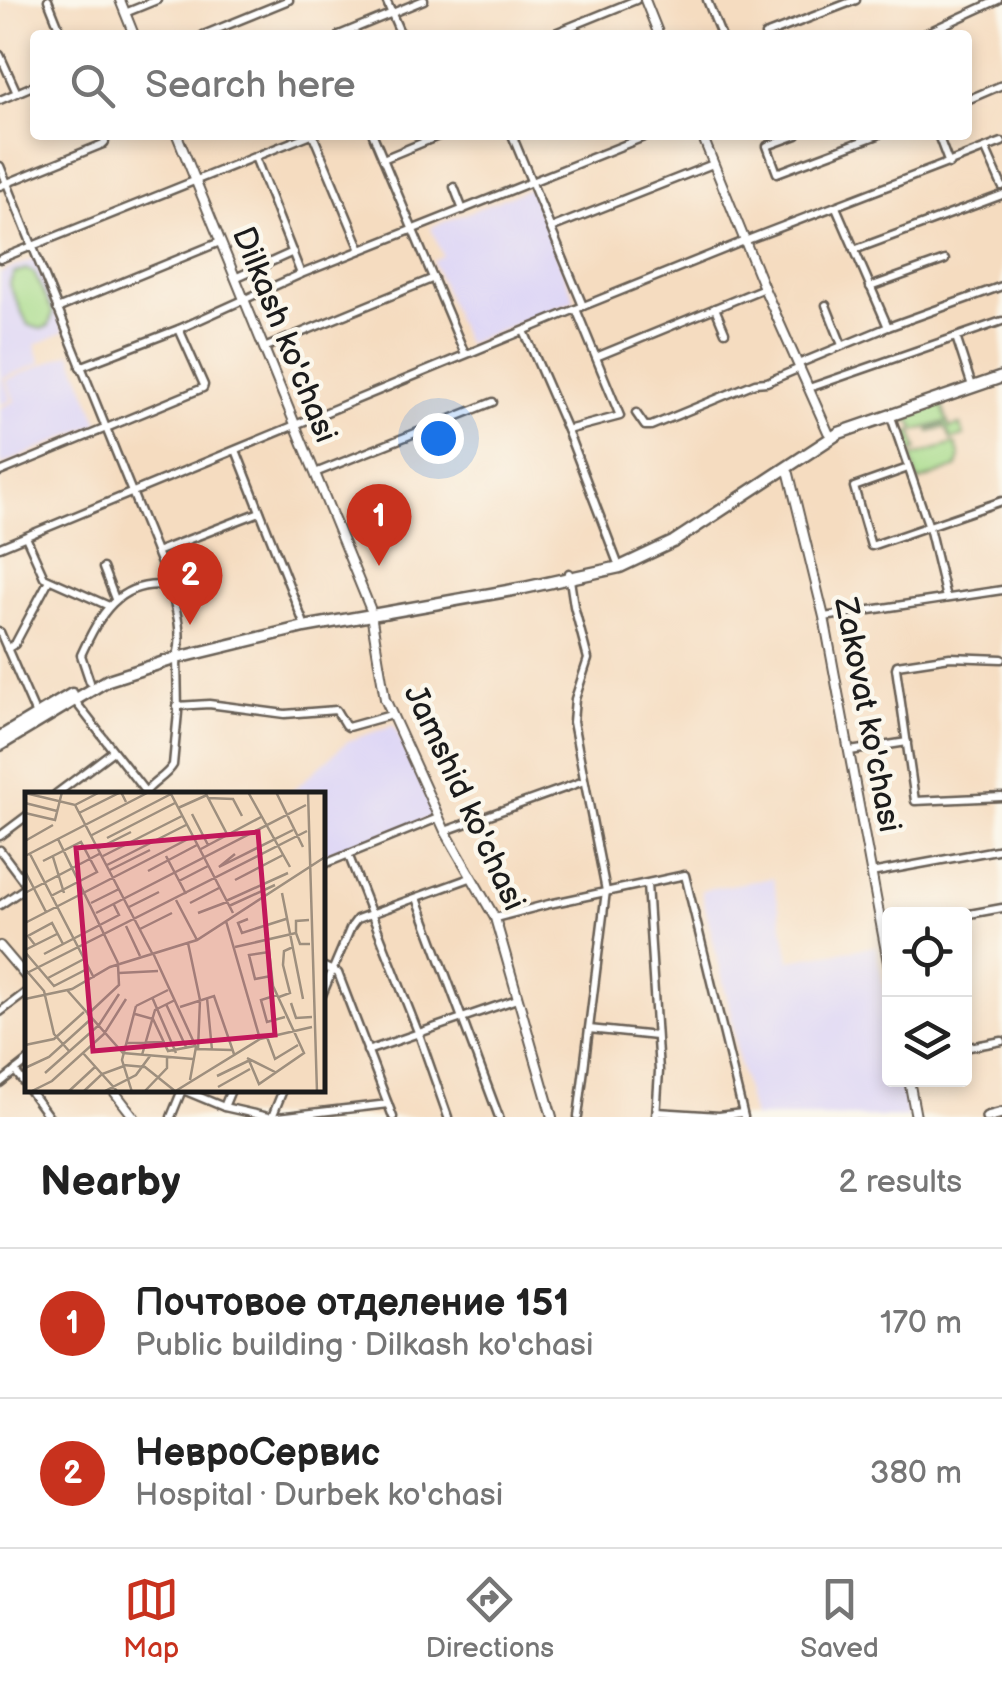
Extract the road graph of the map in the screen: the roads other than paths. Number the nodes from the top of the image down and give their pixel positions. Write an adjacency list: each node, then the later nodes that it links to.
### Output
1 (48, 0): 15 (street)
2 (120, 0): 14 (street)
3 (157, 0): 14 (street)
4 (288, 0): 17 (street)
5 (386, 0): 13 (street)
6 (424, 0): 13 (street)
7 (636, 0): 20 (street)
8 (644, 0): 21 (street)
9 (706, 0): 22 (street)
10 (856, 0): 12 (street)
11 (998, 0): 24 (street)
12 (836, 4): 23 (street)
13 (391, 13): 18 (street); 19 (street)
14 (125, 14): 16 (street)
15 (60, 30)
16 (132, 30)
17 (215, 30)
18 (351, 30)
19 (399, 30)
20 (562, 30)
21 (657, 30)
22 (719, 30)
23 (776, 30)
24 (933, 30)
25 (0, 56): 28 (street)
26 (1002, 85): 29 (street)
27 (30, 87): 28 (street)
28 (16, 93): 30 (street)
29 (972, 98)
30 (0, 100)
31 (100, 140): 52 (street)
32 (180, 140): 50 (street, Dilkash ko'chasi)
33 (298, 140): 45 (street)
34 (313, 140): 63 (street)
35 (375, 140): 46 (street)
36 (429, 140): 46 (street)
37 (514, 140): 51 (street)
38 (636, 140): 51 (street)
39 (704, 140): 47 (street)
40 (783, 140): 41 (street)
41 (865, 140)
42 (940, 140): 48 (street)
43 (1002, 142): 44 (street)
44 (986, 150): 48 (street); 53 (street)
45 (255, 157): 50 (street); 65 (street)
46 (384, 158): 58 (street)
47 (713, 164): 59 (street); 61 (street)
48 (949, 164): 56 (street)
49 (0, 166): 52 (street)
50 (194, 180): 60 (street, Dilkash ko'chasi); 62 (street)
51 (531, 182): 57 (street); 59 (street)
52 (3, 184): 62 (street)
53 (1002, 186)
54 (454, 187): 57 (street)
55 (1002, 195): 64 (street)
56 (836, 207): 61 (street); 64 (street)
57 (463, 210): 58 (street)
58 (413, 228): 63 (street); 70 (street)
59 (551, 228): 76 (street)
60 (220, 242): 69 (street, Dilkash ko'chasi); 78 (street)
61 (744, 242): 73 (street); 76 (street)
62 (32, 246): 66 (street); 78 (street)
63 (362, 250): 68 (street)
64 (854, 250): 71 (street)
65 (293, 252): 68 (street); 69 (street)
66 (0, 259)
67 (945, 260): 71 (street)
68 (301, 274): 74 (street)
69 (234, 278): 74 (street, Dilkash ko'chasi)
70 (434, 278): 86 (street); 87 (street)
71 (870, 286): 80 (street)
72 (1002, 286): 80 (street)
73 (764, 288): 77 (street); 89 (street)
74 (244, 300): 81 (street); 86 (street, Dilkash ko'chasi)
75 (826, 305): 85 (street)
76 (580, 308): 82 (street); 88 (street)
77 (715, 308): 83 (street); 88 (street)
78 (57, 309): 90 (street)
79 (1002, 321): 84 (street)
80 (888, 327): 85 (street)
81 (180, 329): 90 (street); 98 (street)
82 (524, 331): 87 (street); 99 (street)
83 (725, 332)
84 (956, 337): 92 (street); 93 (street)
85 (842, 344): 89 (street)
86 (264, 348): 97 (street, Dilkash ko'chasi)
87 (465, 354): 97 (street)
88 (596, 357): 99 (street)
89 (799, 366): 93 (street); 96 (street)
90 (80, 367): 98 (street)
91 (1002, 374): 92 (main road)
92 (971, 384): 95 (main road)
93 (809, 388): 100 (street)
94 (493, 402): 105 (street)
95 (889, 412): 100 (main road); 103 (street)
96 (636, 413)
97 (295, 425): 101 (street); 105 (street, Dilkash ko'chasi)
98 (106, 428): 104 (street); 106 (street)
99 (566, 430): 113 (street)
100 (829, 435): 102 (main road)
101 (236, 450): 106 (street); 108 (street)
102 (783, 466): 113 (main road); 122 (street, Zakovat ko'chasi)
103 (908, 468): 109 (street); 109 (street)
104 (0, 472)
105 (314, 473): 121 (street, Dilkash ko'chasi)
106 (133, 492): 110 (street); 112 (street)
107 (1002, 501): 109 (street)
108 (260, 512): 112 (street); 123 (street)
109 (928, 527): 119 (street)
110 (26, 537): 111 (street); 116 (street)
111 (0, 547)
112 (156, 552): 117 (street)
113 (618, 564): 115 (main road)
114 (103, 568): 120 (street)
115 (570, 576): 121 (main road); 140 (street)
116 (49, 580): 120 (street); 125 (street)
117 (170, 586): 120 (street); 126 (street)
118 (1002, 590): 119 (street)
119 (946, 598): 122 (street)
120 (112, 603): 130 (street)
121 (370, 611): 123 (main road); 133 (street, Jamshid ko'chasi)
122 (824, 617): 139 (street, Zakovat ko'chasi)
123 (303, 624): 126 (main road)
124 (0, 632): 125 (street)
125 (8, 650): 128 (street)
126 (178, 655): 130 (main road); 131 (main road); 132 (street)
127 (1002, 659): 136 (street)
128 (12, 662): 129 (street); 134 (street)
129 (0, 667)
130 (90, 682): 134 (main road)
131 (74, 700): 134 (main road); 138 (street)
132 (178, 706): 133 (street); 143 (street)
133 (391, 715): 146 (street, Jamshid ko'chasi)
134 (38, 718): 135 (main road); 137 (main road)
135 (0, 737)
136 (907, 742): 139 (street); 144 (street)
137 (0, 745)
138 (114, 751): 141 (street); 142 (street)
139 (850, 751): 153 (street, Zakovat ko'chasi)
140 (584, 782): 147 (street); 158 (street)
141 (59, 792)
142 (145, 792)
143 (147, 792)
144 (1002, 797)
145 (25, 818): 148 (street)
146 (438, 818): 147 (street, Jamshid ko'chasi); 151 (street)
147 (445, 832): 154 (street, Jamshid ko'chasi)
148 (0, 836)
149 (0, 850): 155 (street)
150 (1002, 850): 153 (street)
151 (348, 854): 152 (street); 163 (street)
152 (325, 863)
153 (871, 872): 165 (street, Zakovat ko'chasi)
154 (470, 878): 159 (street); 164 (street, Jamshid ko'chasi)
155 (25, 883)
156 (647, 883): 158 (street); 177 (street); 197 (street)
157 (25, 887): 160 (street)
158 (606, 891): 164 (street); 175 (street)
159 (416, 898): 163 (street); 174 (street)
160 (0, 905)
161 (1002, 908): 162 (street)
162 (972, 914)
163 (371, 915): 168 (street); 176 (street)
164 (495, 918): 172 (street, Jamshid ko'chasi)
165 (882, 931)
166 (0, 946): 169 (street)
167 (325, 967): 168 (street)
168 (334, 969): 170 (street); 180 (street)
169 (25, 976)
170 (325, 989)
171 (25, 993): 173 (street)
172 (517, 999): 174 (street); 205 (street, Jamshid ko'chasi)
173 (0, 1012)
174 (462, 1019): 176 (street); 204 (street)
175 (589, 1028): 177 (street); 206 (street)
176 (419, 1034): 180 (street); 203 (street)
177 (656, 1036): 195 (street)
178 (1002, 1040): 179 (street)
179 (972, 1046)
180 (367, 1052): 192 (street)
181 (25, 1063): 182 (street)
182 (15, 1071): 183 (street); 184 (street)
183 (0, 1082)
184 (25, 1085)
185 (910, 1087): 207 (street)
186 (30, 1092): 198 (street)
187 (115, 1092): 199 (street)
188 (182, 1092): 200 (street)
189 (188, 1092): 193 (street)
190 (230, 1092): 193 (street)
191 (282, 1092): 201 (street)
192 (388, 1104): 194 (street); 202 (street)
193 (224, 1107): 201 (street)
194 (326, 1114): 201 (street)
195 (657, 1114): 197 (street)
196 (1002, 1114): 208 (main road)
197 (743, 1115)
198 (49, 1117)
199 (134, 1117)
200 (171, 1117)
201 (272, 1117)
202 (393, 1117)
203 (448, 1117)
204 (499, 1117)
205 (552, 1117)
206 (578, 1117)
207 (916, 1117)
208 (986, 1117)

